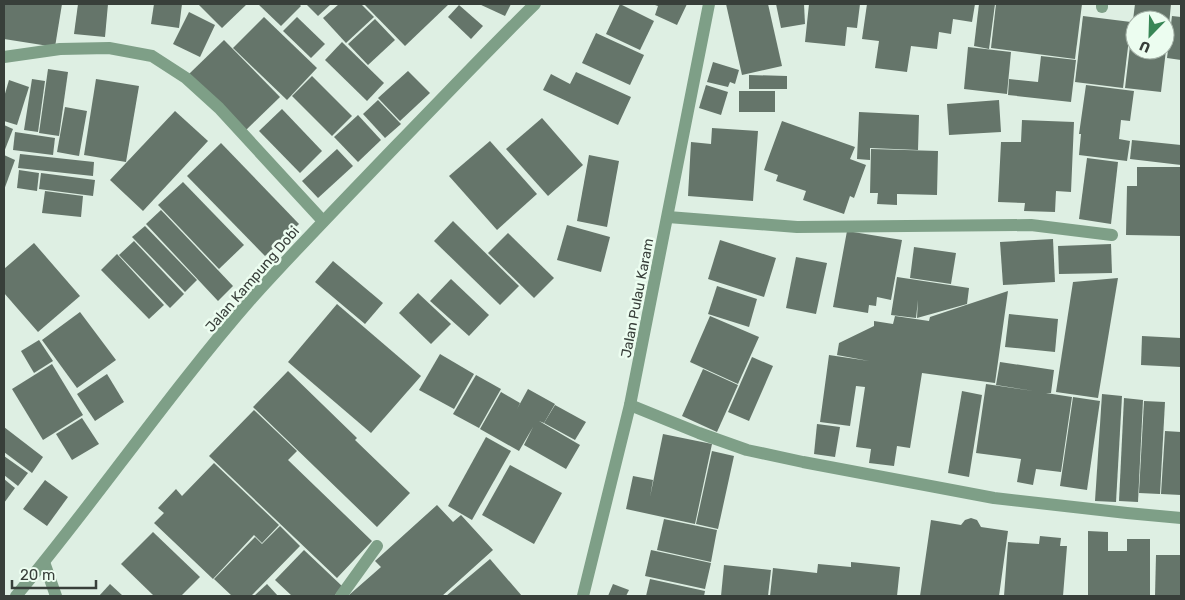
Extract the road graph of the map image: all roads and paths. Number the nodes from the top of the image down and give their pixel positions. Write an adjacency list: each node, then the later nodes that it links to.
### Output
1 (535, 4): 5 (street, Jalan Kampung Dobi)
2 (709, 4): 4 (street, Jalan Pulau Karam)
3 (4, 57): 5 (street)
4 (668, 216): 6 (street); 7 (street, Jalan Pulau Karam)
5 (323, 221): 10 (street, Jalan Kampung Dobi)
6 (1112, 235)
7 (630, 405): 8 (street); 14 (street, Jalan Pulau Karam)
8 (1181, 518)
9 (377, 546): 13 (street)
10 (44, 562): 11 (street, Jalan Kampung Dobi); 12 (street)
11 (16, 596)
12 (56, 596)
13 (341, 596)
14 (583, 596)

